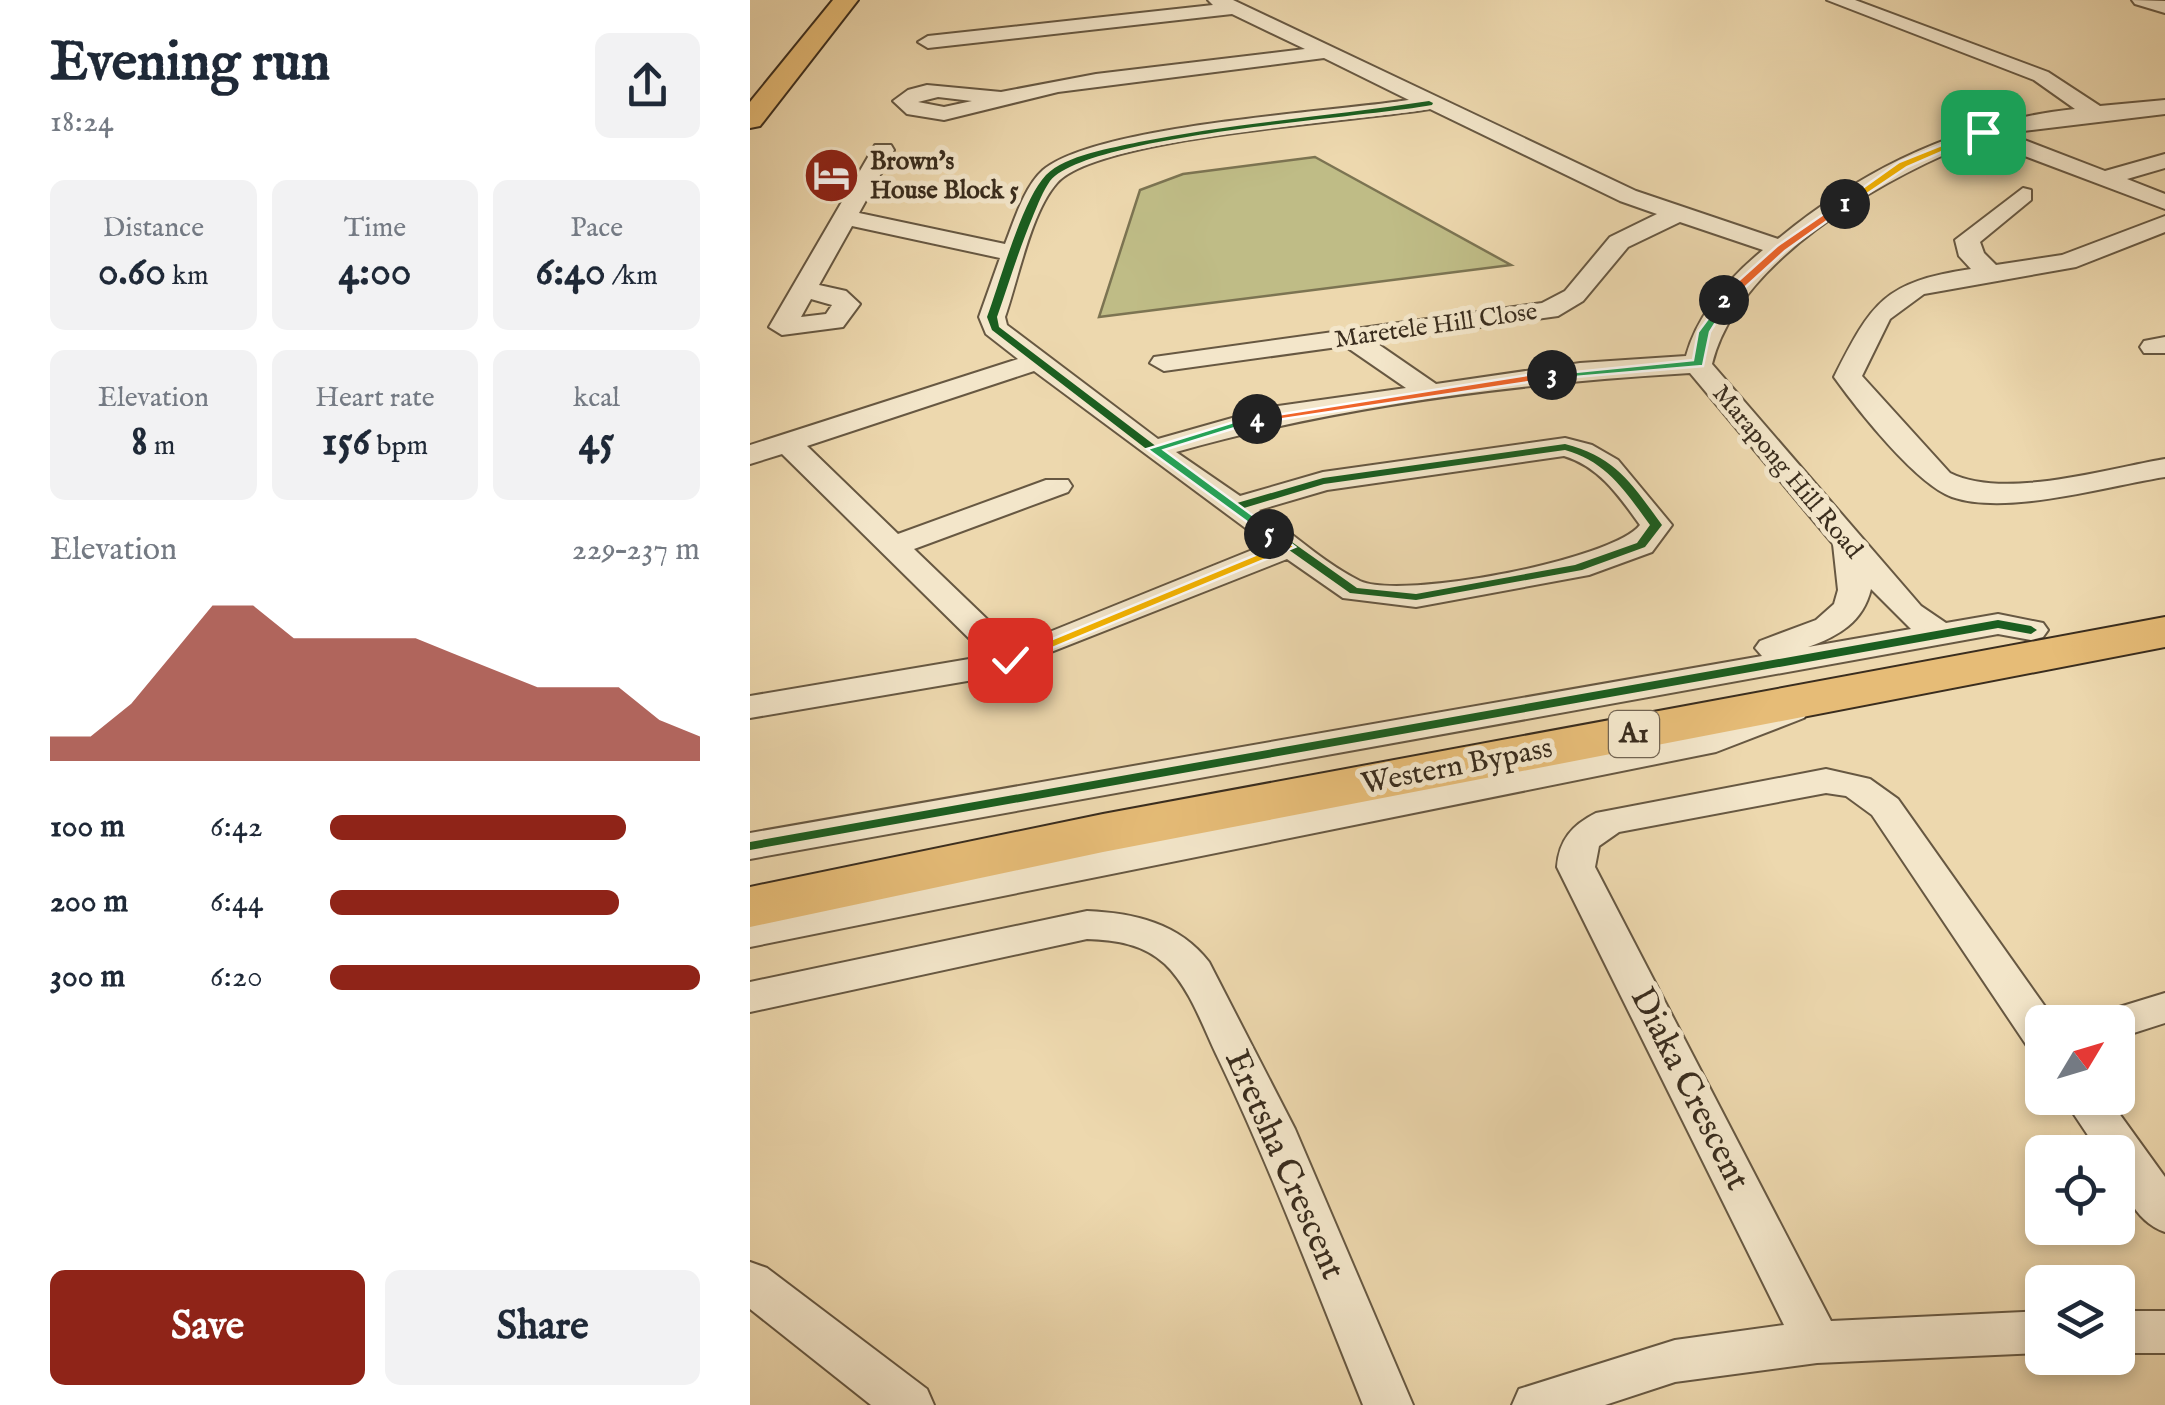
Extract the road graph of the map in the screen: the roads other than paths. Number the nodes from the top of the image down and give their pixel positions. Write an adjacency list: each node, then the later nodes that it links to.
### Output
1 (813, 0): 7 (main road)
2 (846, 0): 12 (main road)
3 (1837, 0): 11 (street)
4 (1224, 4): 5 (street); 6 (street)
5 (928, 42)
6 (1321, 52): 8 (street); 9 (street)
7 (750, 80)
8 (999, 98)
9 (1429, 103): 19 (street); 23 (street)
10 (2165, 107): 11 (street, Marapong Hill Road)
11 (2096, 113): 13 (street, Marapong Hill Road)
12 (750, 120)
13 (1983, 132): 16 (street); 22 (street, Marapong Hill Road)
14 (883, 150): 20 (street)
15 (2165, 161): 16 (street)
16 (2103, 179): 18 (street)
17 (2023, 195): 24 (street)
18 (2165, 202)
19 (1674, 215): 22 (street); 26 (street, Maretele Hill Close)
20 (847, 218): 23 (street); 25 (street)
21 (2165, 223): 24 (street)
22 (1781, 248): 29 (street, Marapong Hill Road)
23 (1016, 254): 27 (street)
24 (1990, 272): 34 (street)
25 (804, 290)
26 (1353, 338): 28 (street, Maretele Hill Close); 30 (street)
27 (1039, 361): 31 (street); 32 (street)
28 (1164, 363)
29 (1698, 364): 30 (street); 37 (street, Marapong Hill Road)
30 (1430, 392): 32 (street)
31 (787, 444): 33 (street); 38 (street)
32 (1154, 449): 36 (street)
33 (750, 455)
34 (2165, 468)
35 (1057, 486): 38 (street)
36 (1234, 508): 39 (street); 39 (street)
37 (1843, 540): 43 (street, Marapong Hill Road); 45 (street)
38 (894, 546): 44 (street)
39 (1288, 547): 44 (street)
40 (2165, 604): 41 (highway, Western Bypass / A1)
41 (2031, 630): 43 (street); 49 (highway, Western Bypass / A1)
42 (2165, 632): 46 (highway, Western Bypass / A1)
43 (1941, 635): 45 (street)
44 (1010, 660): 47 (street)
45 (1651, 684): 48 (street)
46 (1816, 700): 50 (highway, Western Bypass / A1); 51 (street)
47 (750, 707)
48 (750, 846)
49 (750, 878)
50 (750, 906)
51 (750, 934)
52 (750, 997): 64 (street, Eretsha Crescent)
53 (2165, 1008): 55 (street)
54 (2025, 1010): 62 (street, Diaka Crescent)
55 (2135, 1018)
56 (2098, 1115): 57 (street)
57 (2165, 1213)
58 (750, 1282): 63 (street)
59 (2135, 1332): 60 (street)
60 (2165, 1332)
61 (2025, 1333): 62 (street)
62 (1817, 1342): 65 (street)
63 (909, 1405)
64 (1388, 1405)
65 (1537, 1405)

